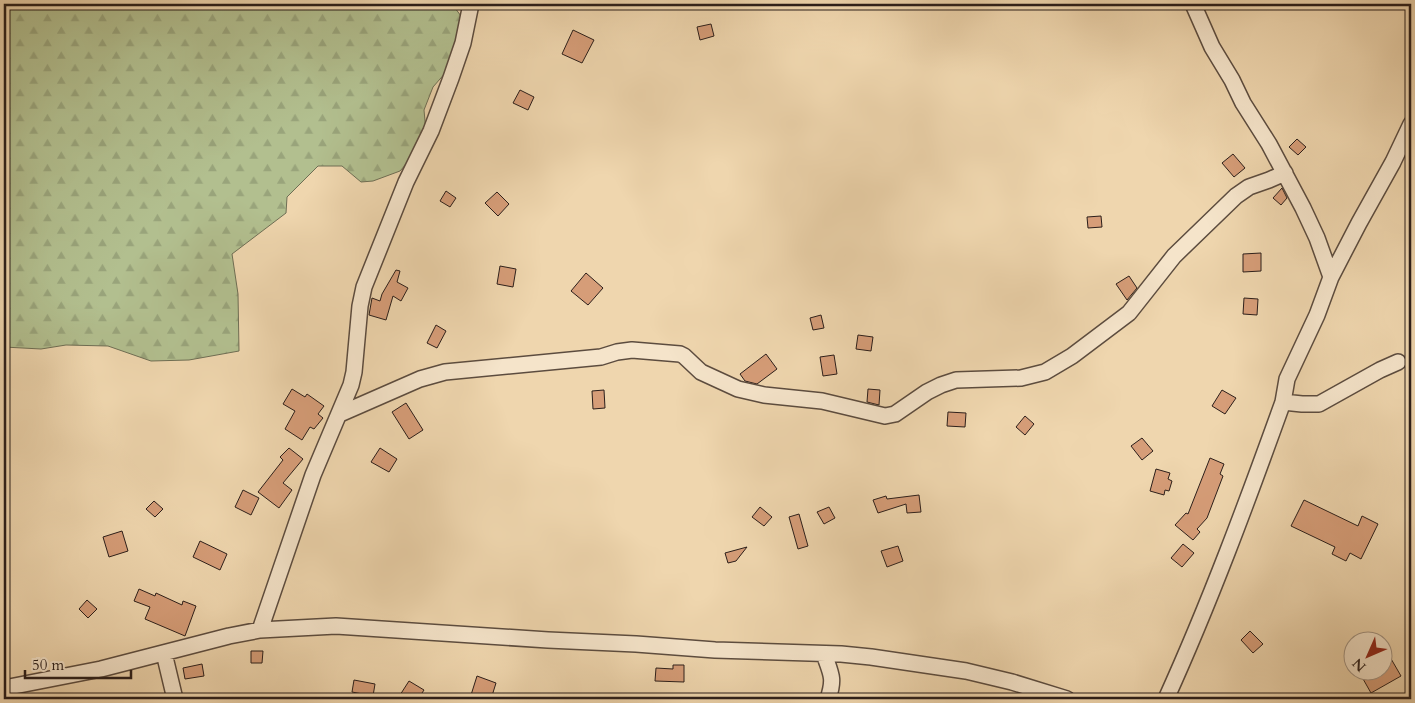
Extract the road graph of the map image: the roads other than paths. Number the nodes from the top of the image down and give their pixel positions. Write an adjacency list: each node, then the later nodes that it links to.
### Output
1 (471, 4): 8 (street)
2 (1193, 4): 4 (street)
3 (1411, 124): 5 (street)
4 (1285, 173): 5 (street); 8 (street)
5 (1331, 277): 7 (street)
6 (1398, 362): 7 (street)
7 (1283, 402): 16 (street)
8 (340, 414): 9 (street)
9 (260, 630): 10 (street); 11 (street)
10 (164, 652): 12 (street); 13 (street)
11 (824, 654): 14 (street); 15 (street)
12 (4, 688)
13 (175, 699)
14 (828, 699)
15 (1067, 699)
16 (1166, 699)

